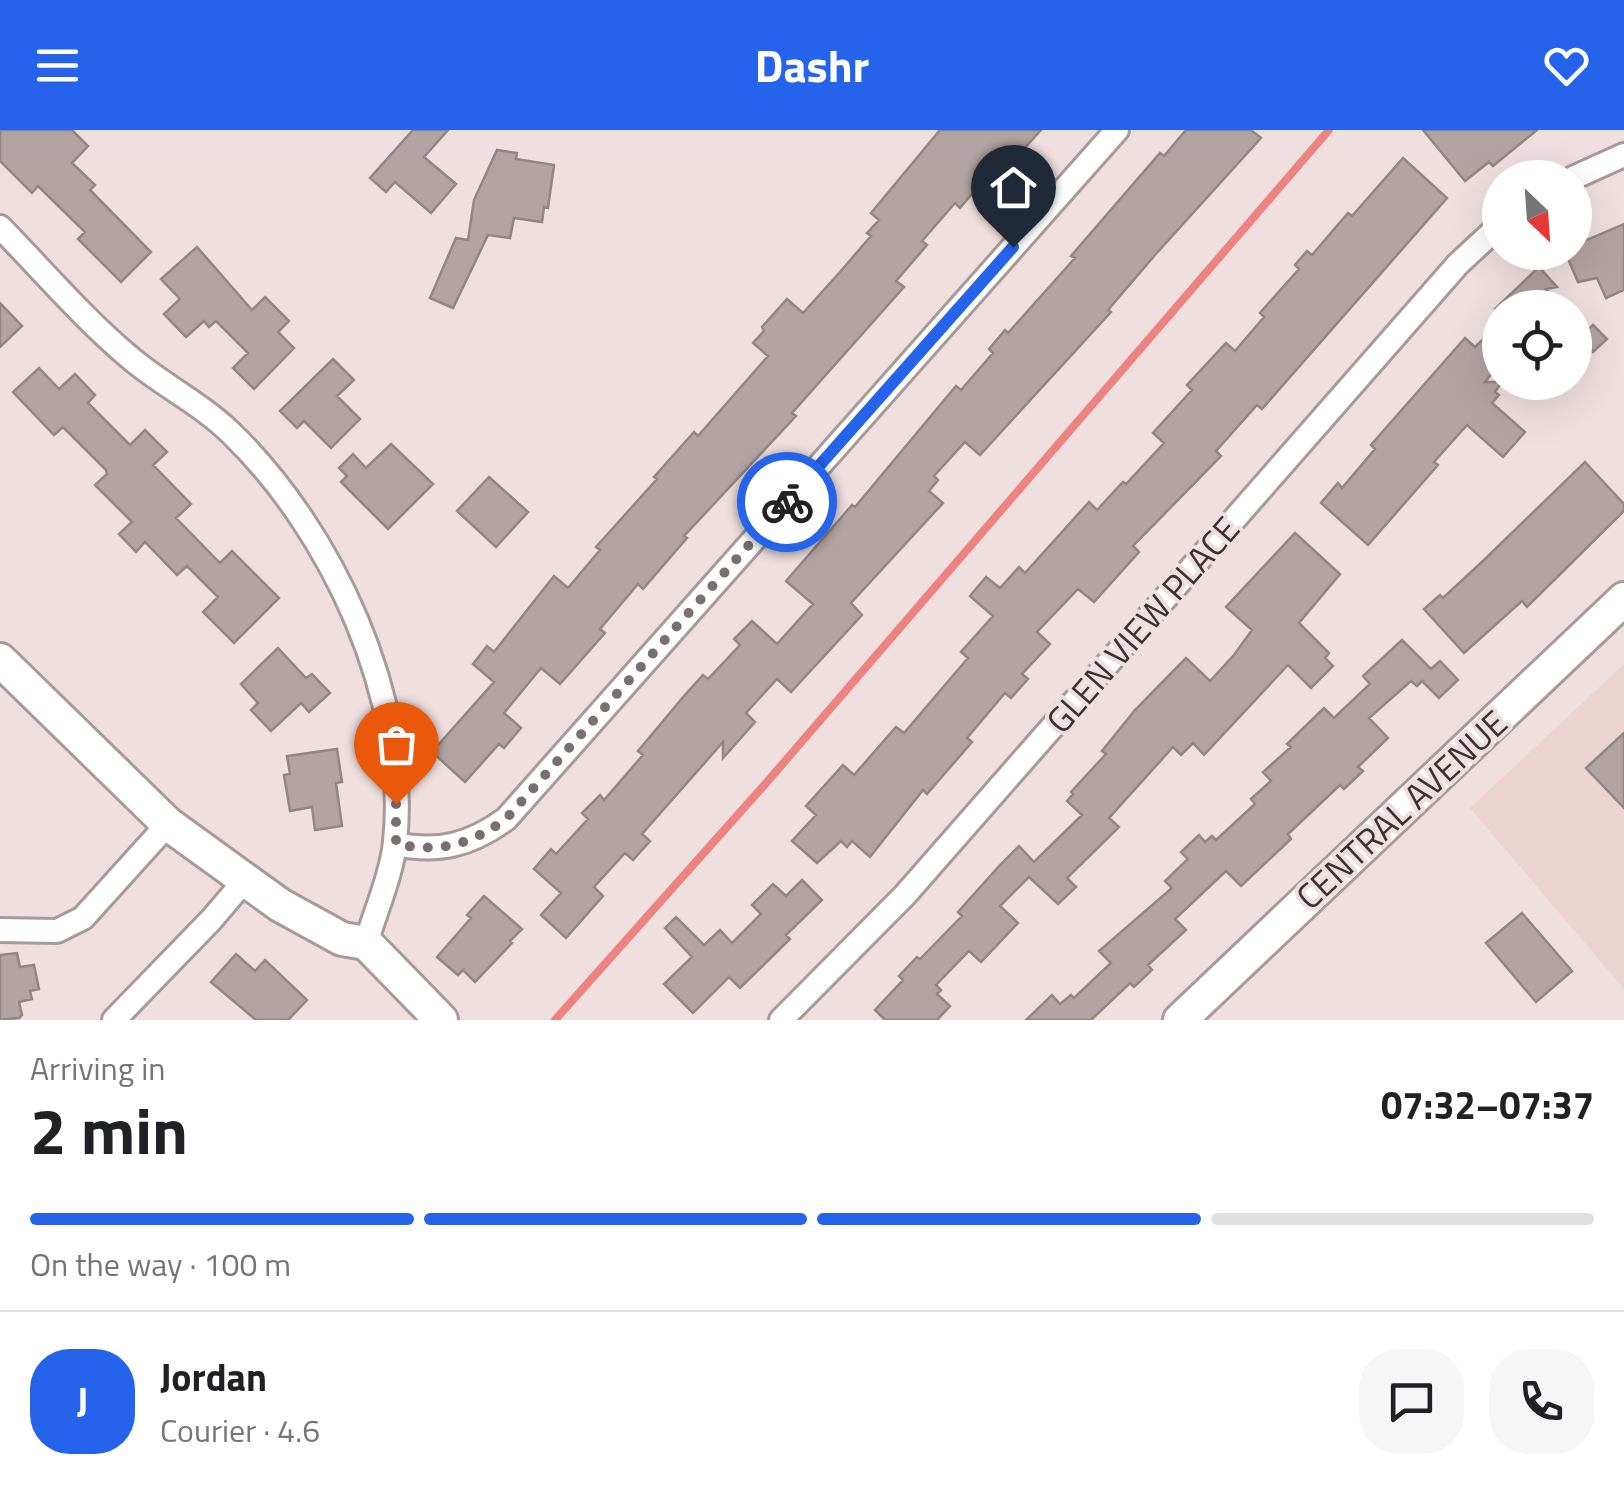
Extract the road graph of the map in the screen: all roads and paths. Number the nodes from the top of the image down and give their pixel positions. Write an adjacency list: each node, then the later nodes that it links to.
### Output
1 (1117, 130): 9 (street)
2 (1624, 155): 3 (street)
3 (1592, 169)
4 (0, 227): 9 (street)
5 (1482, 242): 15 (street, GLEN VIEW PLACE)
6 (1624, 600): 16 (main road, CENTRAL AVENUE)
7 (0, 660): 8 (main road)
8 (168, 824): 10 (main road); 11 (street)
9 (396, 844): 12 (street)
10 (245, 880): 12 (main road); 13 (street)
11 (0, 930)
12 (366, 944): 14 (main road)
13 (114, 1020)
14 (442, 1020)
15 (781, 1020)
16 (1180, 1020)

